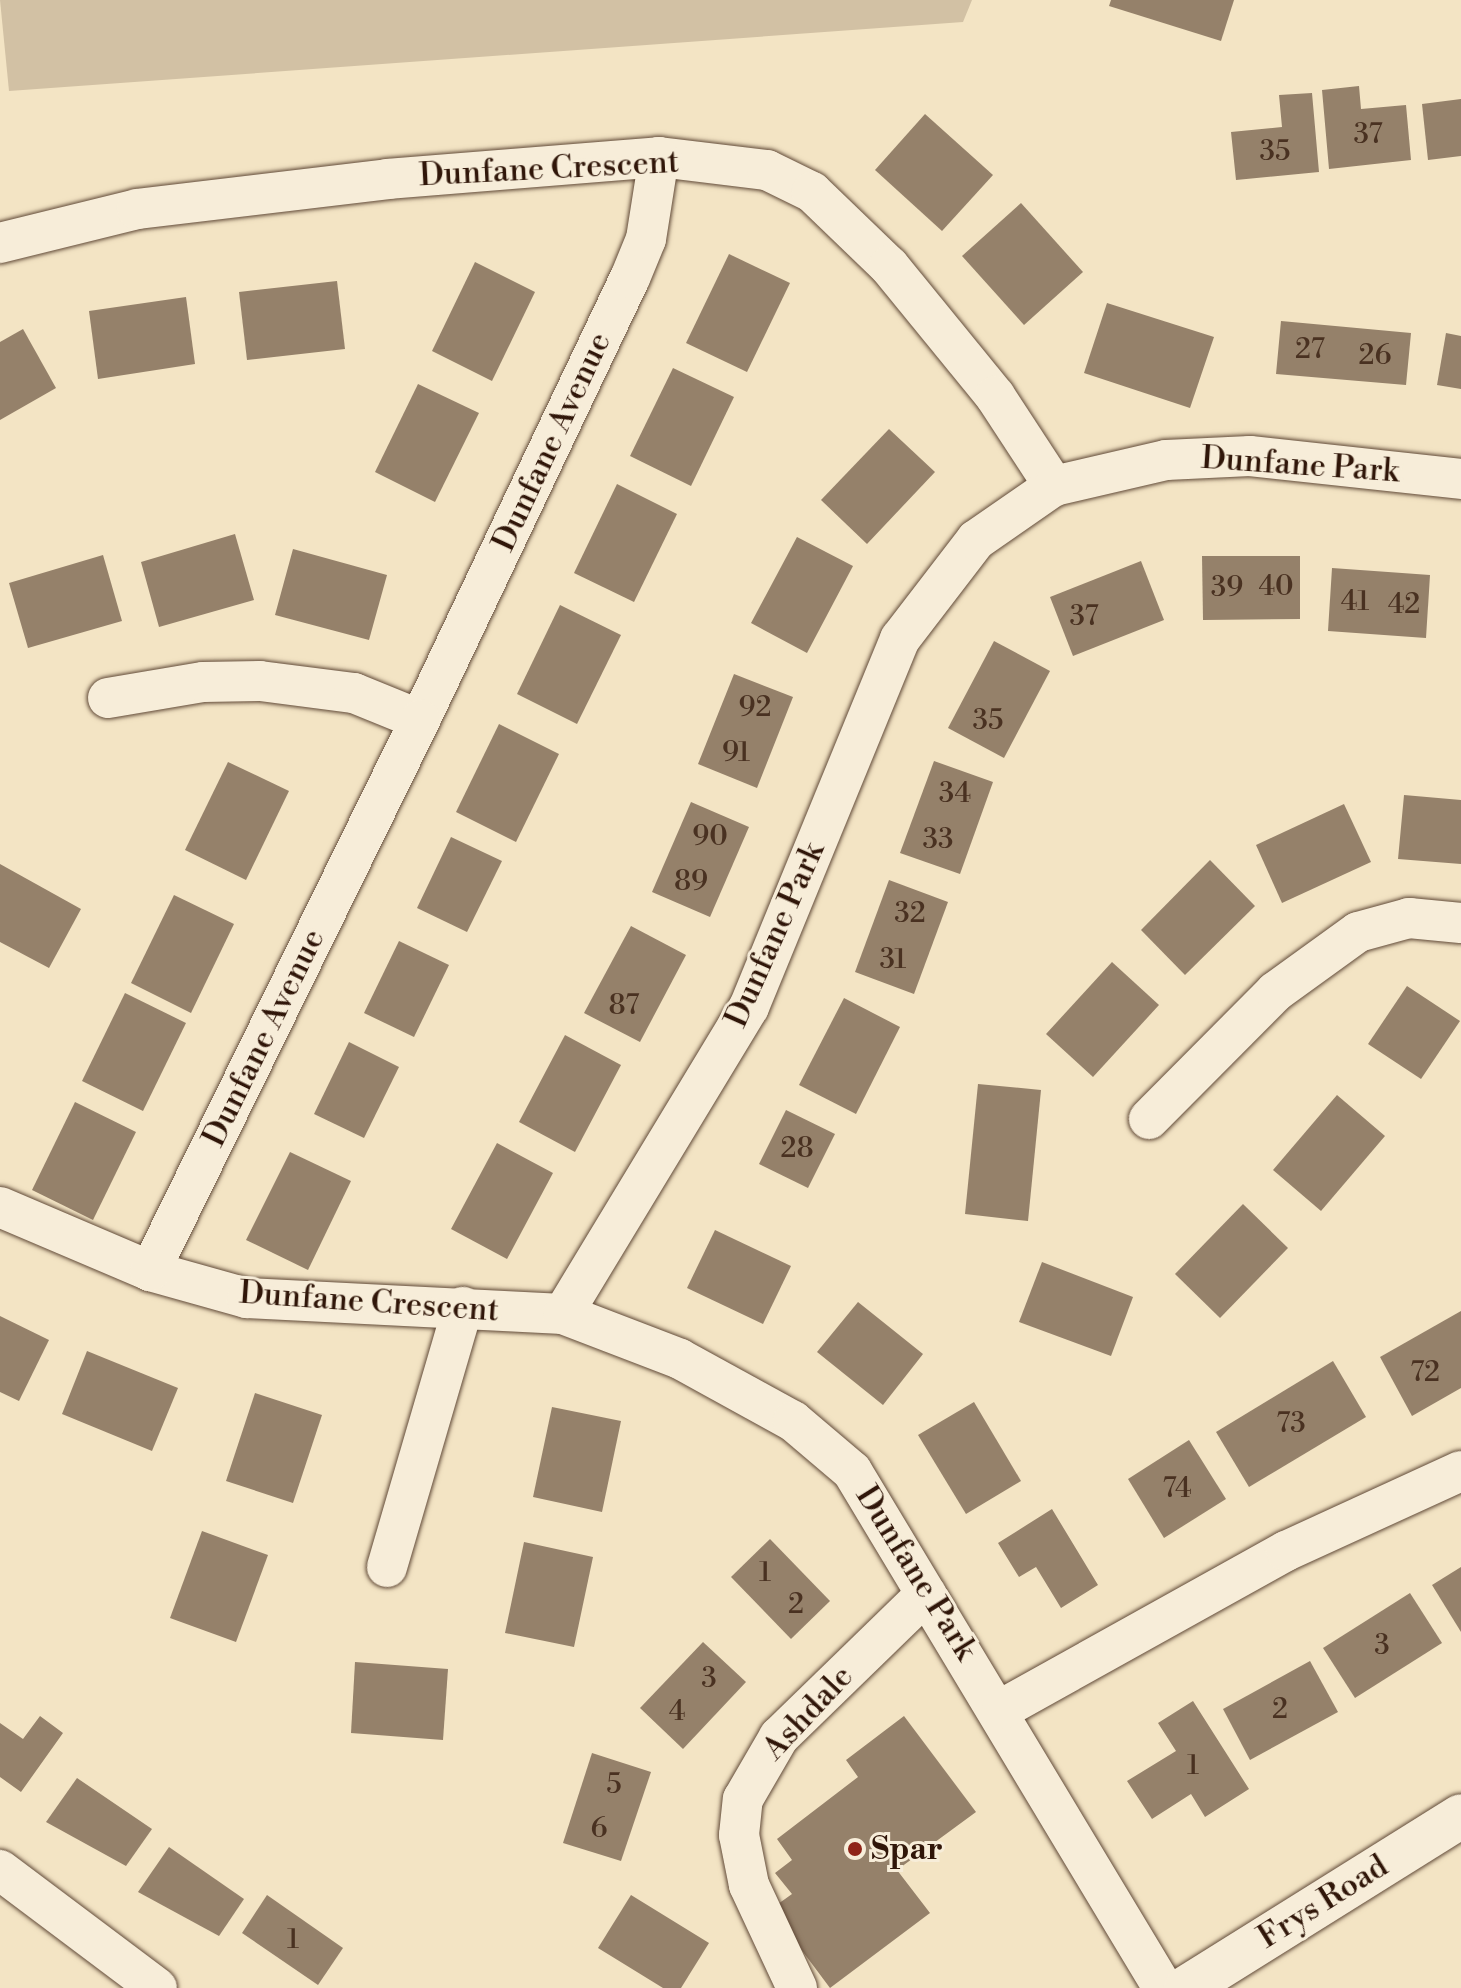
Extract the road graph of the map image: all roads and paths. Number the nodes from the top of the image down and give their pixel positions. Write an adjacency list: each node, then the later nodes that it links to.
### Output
1 (659, 157): 2 (street, Dunfane Crescent); 4 (street, Dunfane Crescent); 6 (street, Dunfane Avenue)
2 (0, 243)
3 (1461, 479): 4 (street, Dunfane Park)
4 (1054, 486): 12 (street, Dunfane Park)
5 (108, 698): 6 (street)
6 (420, 720): 10 (street, Dunfane Avenue)
7 (1461, 923): 8 (street)
8 (1149, 1119)
9 (0, 1207): 10 (street, Dunfane Crescent)
10 (150, 1271): 11 (street, Dunfane Crescent)
11 (463, 1307): 12 (street, Dunfane Crescent); 14 (street)
12 (563, 1314): 15 (street, Dunfane Park)
13 (1461, 1471): 16 (street)
14 (387, 1567)
15 (926, 1594): 16 (street, Dunfane Park); 20 (street, Ashdale)
16 (1002, 1709): 21 (street, Dunfane Park)
17 (1461, 1816): 22 (street, Frys Road)
18 (0, 1870): 19 (street)
19 (157, 1988)
20 (797, 1988)
21 (1163, 1988)
22 (1186, 1988)

